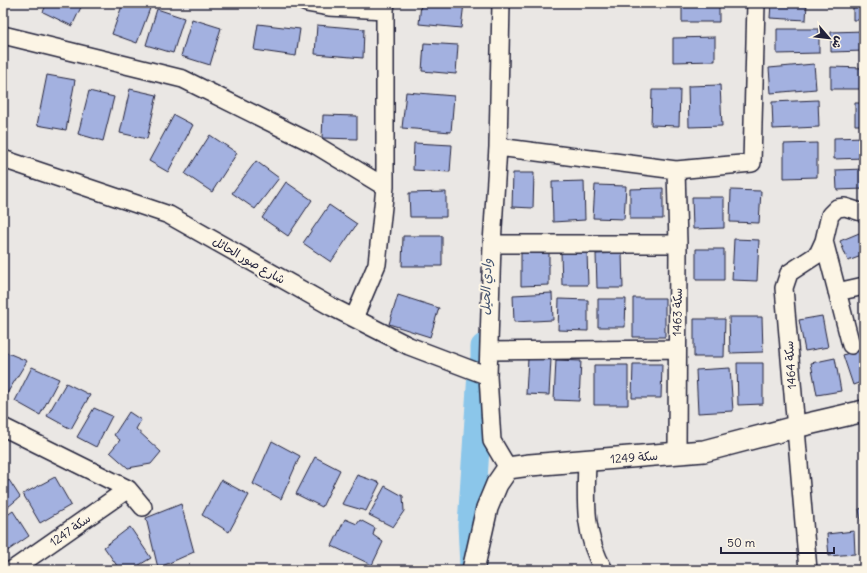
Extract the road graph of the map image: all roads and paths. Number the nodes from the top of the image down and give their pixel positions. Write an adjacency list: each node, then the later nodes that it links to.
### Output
1 (306, 3): 4 (street)
2 (501, 3): 6 (street)
3 (756, 3): 8 (street)
4 (386, 7): 9 (street)
5 (3, 35): 9 (street)
6 (498, 147): 8 (street); 12 (street)
7 (3, 159): 16 (street, شارع صور الحائل)
8 (676, 170): 13 (street, سكة 1463)
9 (384, 187): 16 (street)
10 (864, 213): 11 (street, سكة 1464)
11 (824, 241): 15 (street); 23 (street, سكة 1464)
12 (492, 244): 13 (street); 19 (street)
13 (678, 244): 18 (street, سكة 1463)
14 (864, 286): 15 (street)
15 (838, 292): 17 (street)
16 (354, 318): 20 (street, شارع صور الحائل)
17 (851, 345)
18 (677, 349): 19 (street); 24 (street, سكة 1463)
19 (489, 351): 20 (street)
20 (488, 376): 26 (street)
21 (864, 411): 23 (street, سكة 1249)
22 (3, 427): 27 (street)
23 (795, 427): 24 (street, سكة 1249); 32 (street, سكة 1464)
24 (677, 454): 25 (street, سكة 1249)
25 (587, 460): 26 (street, سكة 1249); 31 (street)
26 (508, 468): 30 (street)
27 (128, 489): 28 (street); 29 (street, سكة 1247)
28 (143, 507)
29 (12, 570)
30 (473, 570)
31 (604, 570)
32 (808, 570)

